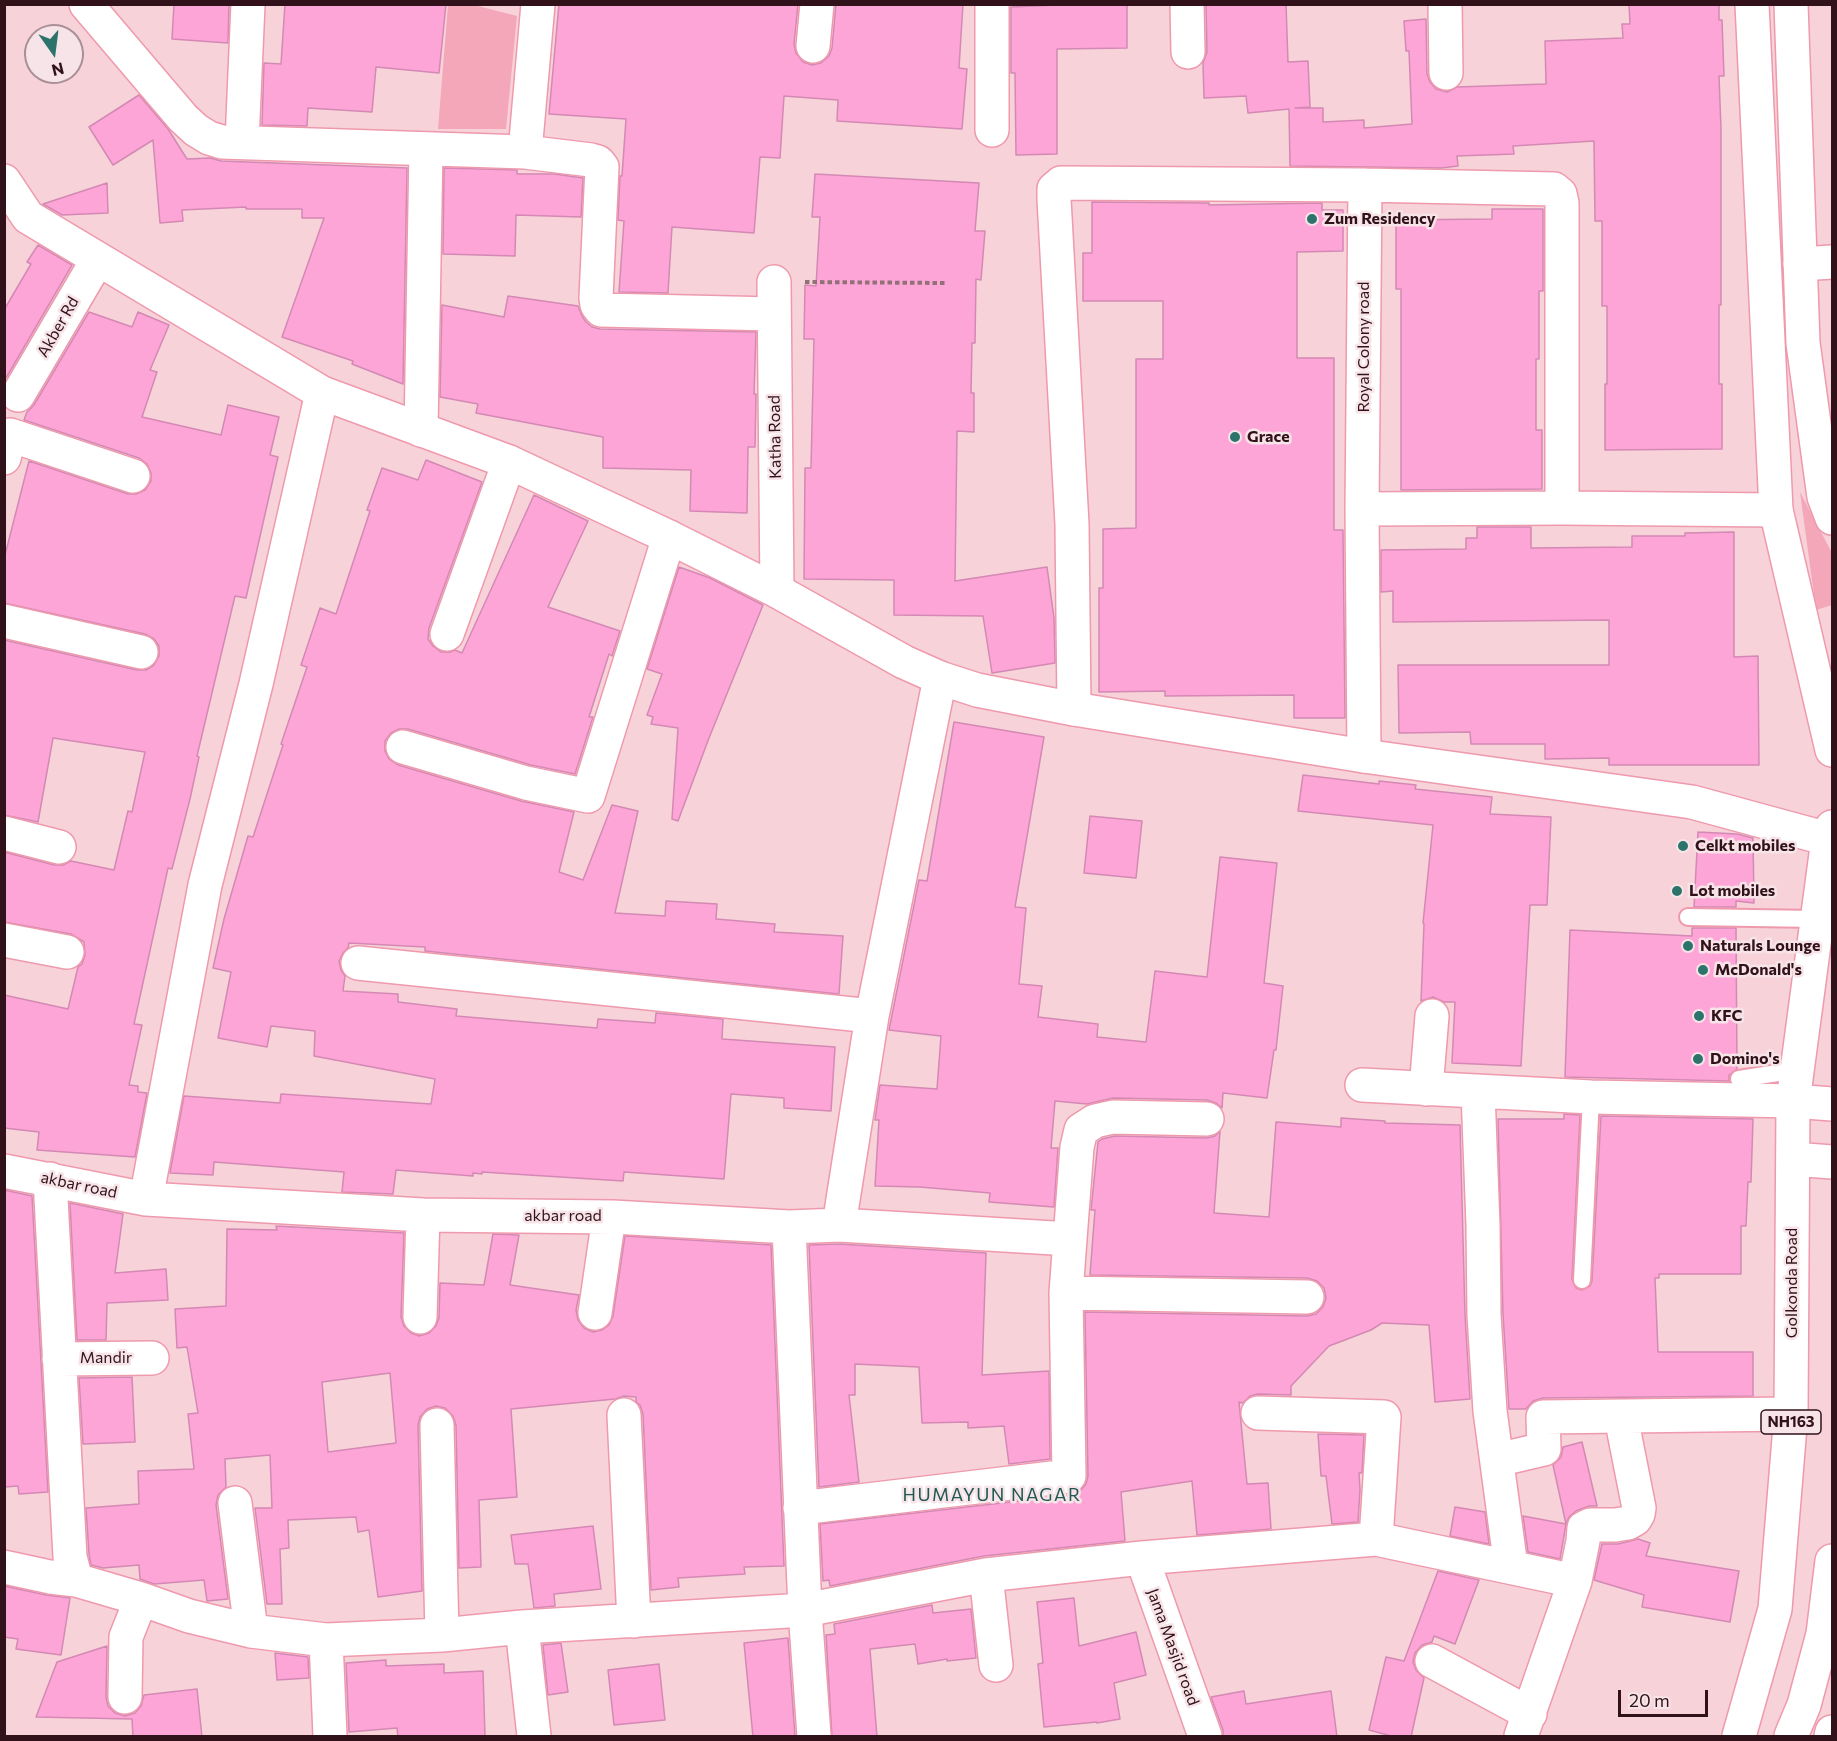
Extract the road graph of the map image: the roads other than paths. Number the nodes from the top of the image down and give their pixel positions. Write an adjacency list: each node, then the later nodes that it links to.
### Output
1 (86, 4): 14 (main road)
2 (248, 4): 14 (main road)
3 (537, 4): 16 (main road)
4 (817, 4): 10 (main road)
5 (992, 4): 13 (main road)
6 (1187, 4): 11 (main road)
7 (1445, 4): 12 (main road)
8 (1752, 4): 32 (main road)
9 (1791, 4): 21 (main road)
10 (813, 46)
11 (1188, 52)
12 (1446, 73)
13 (992, 129)
14 (242, 142): 15 (main road)
15 (426, 149): 16 (main road); 26 (main road)
16 (525, 152): 23 (main road)
17 (4, 181): 19 (main road)
18 (1365, 184): 30 (main road); 31 (main road, Royal Colony road); 40 (main road)
19 (98, 259): 24 (main road); 25 (main road, Akber Rd)
20 (1833, 262): 21 (main road)
21 (1800, 264): 33 (main road)
22 (774, 282): 23 (main road, Katha Road)
23 (774, 314): 35 (main road, Katha Road)
24 (322, 393): 26 (main road); 66 (main road)
25 (18, 395)
26 (421, 430): 28 (main road)
27 (7, 446): 29 (main road)
28 (508, 462): 34 (main road); 37 (main road)
29 (133, 476)
30 (1562, 508): 31 (main road); 32 (main road)
31 (1362, 509): 43 (main road, Royal Colony road)
32 (1776, 510): 42 (main road)
33 (1833, 518)
34 (669, 537): 35 (main road); 41 (main road)
35 (777, 591): 39 (main road)
36 (4, 621): 38 (main road)
37 (447, 634)
38 (141, 652)
39 (940, 678): 40 (main road); 52 (main road)
40 (1074, 709): 43 (main road)
41 (403, 747)
42 (1833, 750)
43 (1364, 756): 45 (main road)
44 (4, 833): 46 (main road)
45 (1830, 833): 48 (main road, Golkonda Road / NH163)
46 (59, 847)
47 (1688, 917): 48 (lane)
48 (1817, 918): 56 (main road, Golkonda Road / NH163)
49 (4, 940): 50 (main road)
50 (67, 952)
51 (358, 963): 52 (main road)
52 (872, 1016): 69 (main road)
53 (1432, 1016): 57 (main road)
54 (1739, 1079): 56 (lane)
55 (1362, 1085): 57 (main road)
56 (1795, 1086): 59 (main road); 60 (main road); 62 (main road, Golkonda Road / NH163)
57 (1426, 1089): 58 (main road)
58 (1478, 1092): 59 (main road); 84 (main road)
59 (1591, 1097): 72 (lane)
60 (1833, 1104)
61 (1207, 1119): 71 (main road)
62 (1793, 1159): 63 (main road); 80 (main road, Golkonda Road / NH163)
63 (1833, 1162)
64 (4, 1170): 65 (main road, akbar road)
65 (50, 1179): 66 (main road, akbar road); 78 (main road)
66 (146, 1199): 67 (main road, akbar road)
67 (423, 1215): 68 (main road, akbar road); 76 (main road)
68 (609, 1216): 70 (main road, akbar road); 75 (main road)
69 (839, 1225): 70 (main road, akbar road); 71 (main road, akbar road)
70 (789, 1227): 86 (main road)
71 (1070, 1239): 73 (main road)
72 (1582, 1280)
73 (1066, 1293): 74 (main road); 86 (main road)
74 (1307, 1297)
75 (595, 1313)
76 (420, 1317)
77 (152, 1358): 78 (main road, Mandir)
78 (59, 1359): 93 (main road)
79 (1258, 1413): 87 (main road)
80 (1791, 1414): 82 (main road); 110 (main road, Golkonda Road / NH163)
81 (624, 1415): 97 (main road)
82 (1621, 1417): 84 (main road); 94 (main road)
83 (436, 1425): 100 (main road)
84 (1497, 1460): 90 (main road)
85 (235, 1503): 99 (main road)
86 (800, 1508): 96 (main road)
87 (1376, 1539): 88 (main road); 90 (main road)
88 (1142, 1558): 92 (main road); 109 (main road, Jama Masjid road)
89 (1833, 1561): 111 (main road)
90 (1511, 1567): 94 (main road)
91 (4, 1568): 93 (main road)
92 (986, 1575): 96 (main road); 103 (main road)
93 (76, 1580): 95 (main road)
94 (1575, 1581): 105 (main road)
95 (141, 1599): 99 (main road); 104 (main road)
96 (804, 1610): 97 (main road); 108 (main road)
97 (634, 1621): 98 (main road)
98 (522, 1627): 100 (main road); 107 (main road)
99 (251, 1631): 101 (main road)
100 (442, 1635): 101 (main road)
101 (326, 1640): 106 (main road)
102 (1432, 1661): 105 (main road)
103 (996, 1665)
104 (125, 1696)
105 (1525, 1725)
106 (330, 1737)
107 (534, 1737)
108 (814, 1737)
109 (1205, 1737)
110 (1738, 1737)
111 (1791, 1737)

